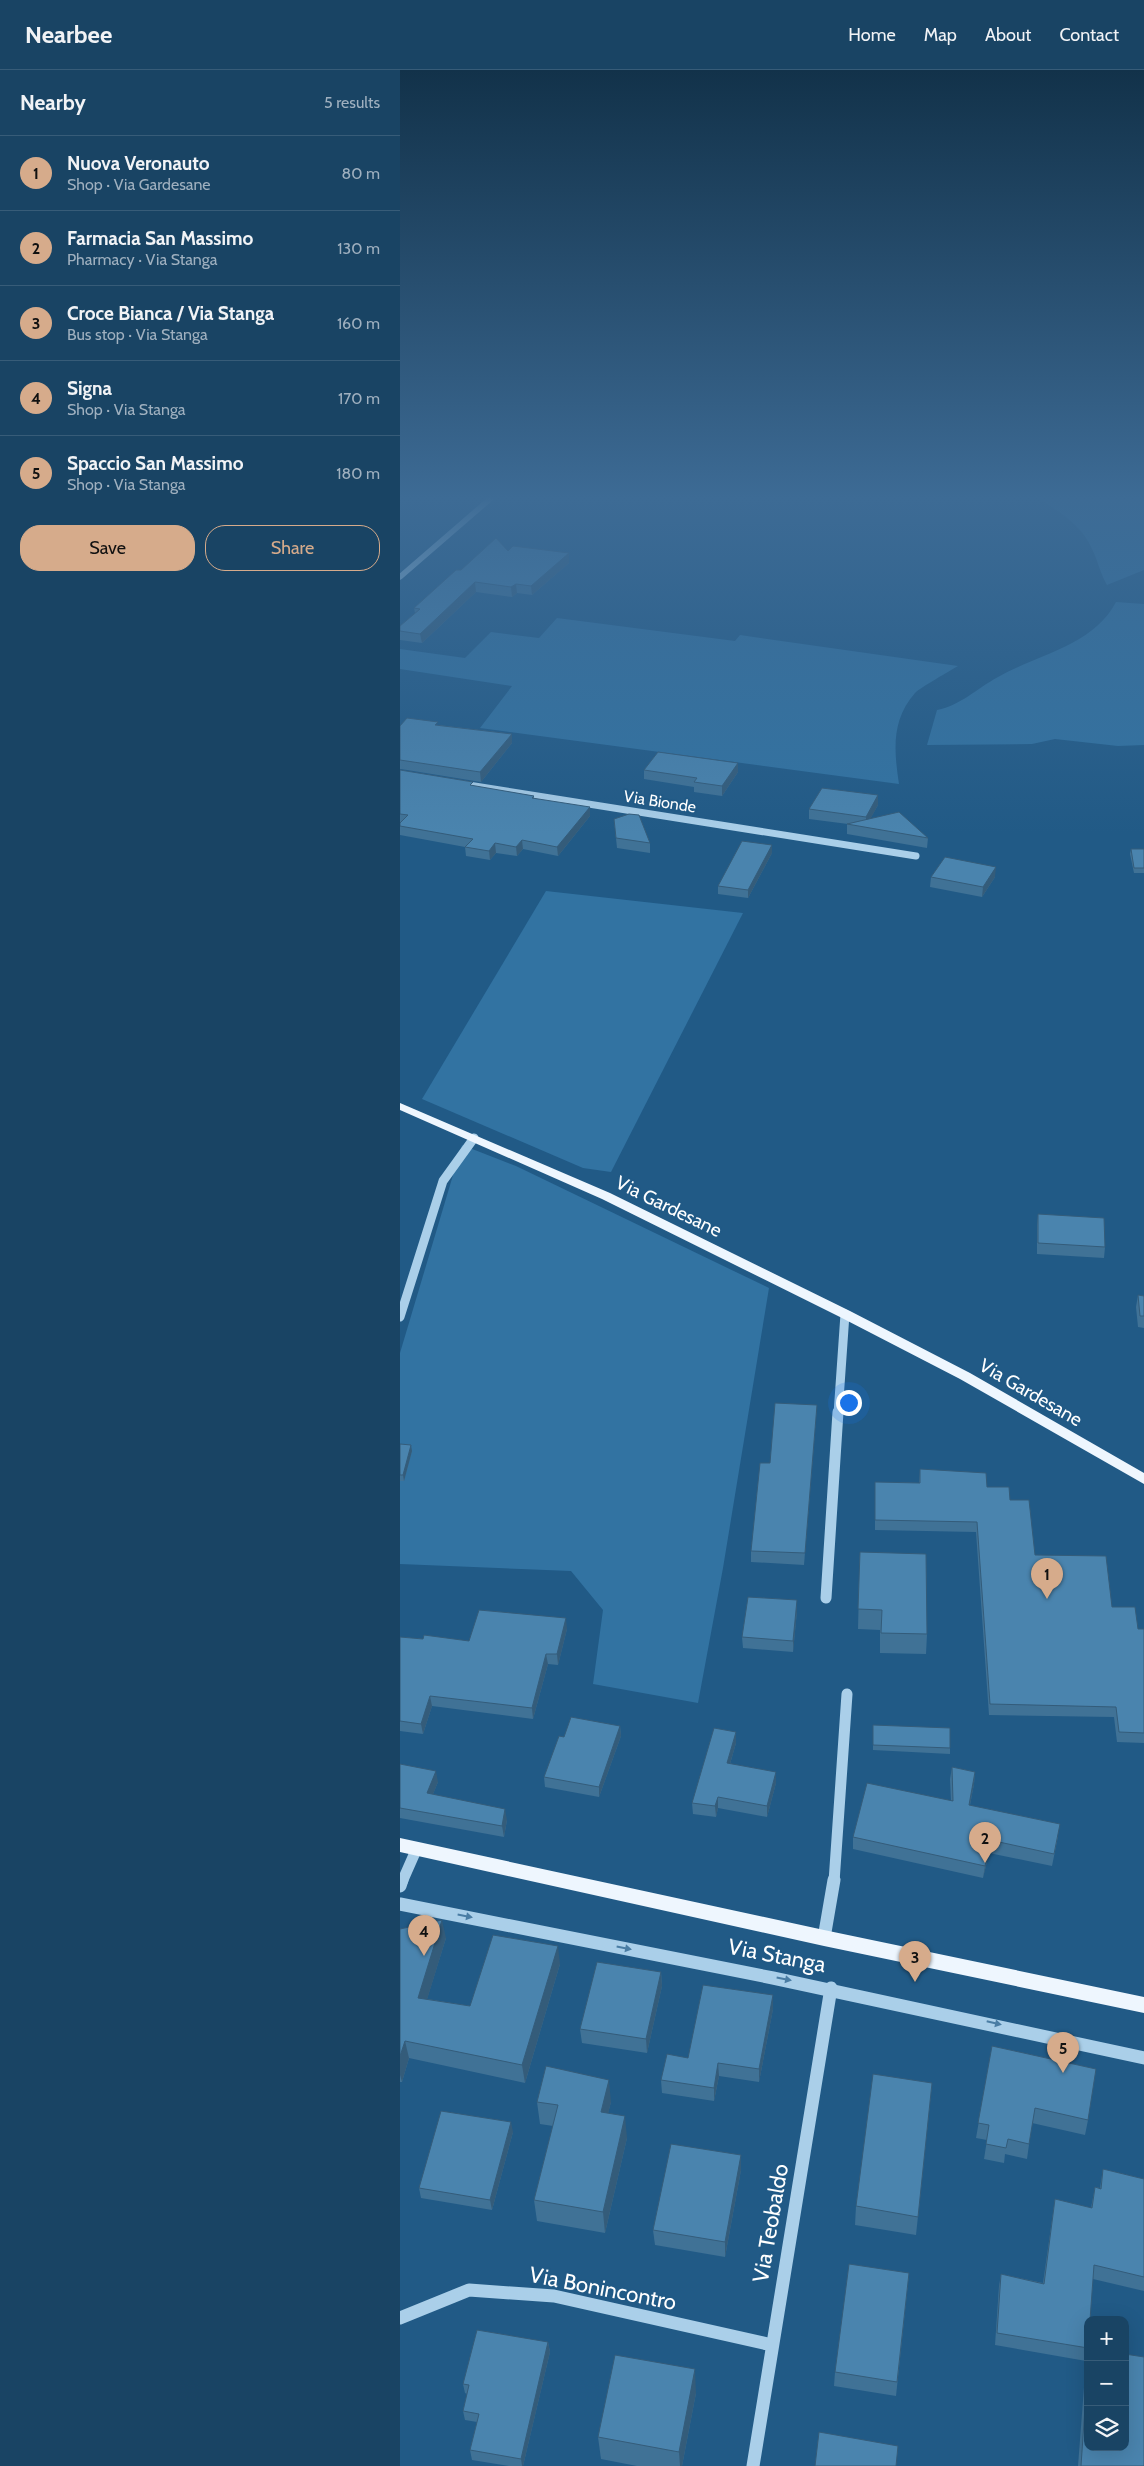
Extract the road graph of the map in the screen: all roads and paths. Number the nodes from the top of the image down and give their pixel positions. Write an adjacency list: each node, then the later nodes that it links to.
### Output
1 (458, 783): 2 (street, Via Bionde)
2 (916, 856)
3 (400, 1106): 4 (main road, Via Gardesane)
4 (474, 1138): 5 (main road, Via Gardesane); 6 (street)
5 (845, 1314): 7 (main road, Via Gardesane); 8 (street)
6 (400, 1318)
7 (1144, 1479)
8 (826, 1598)
9 (847, 1694): 13 (street, Via Stanga)
10 (408, 1847): 11 (street); 13 (main road, Via Stanga)
11 (400, 1886)
12 (400, 1904): 14 (street, Via Stanga, one-way to 14)
13 (824, 1938): 15 (main road, Via Stanga)
14 (831, 1988): 16 (street, Via Stanga, one-way to 16); 18 (street, Via Teobaldo)
15 (1144, 2005)
16 (1144, 2058)
17 (400, 2318): 18 (street, Via Bonincontro)
18 (772, 2345): 19 (street, Via Teobaldo)
19 (753, 2466)

